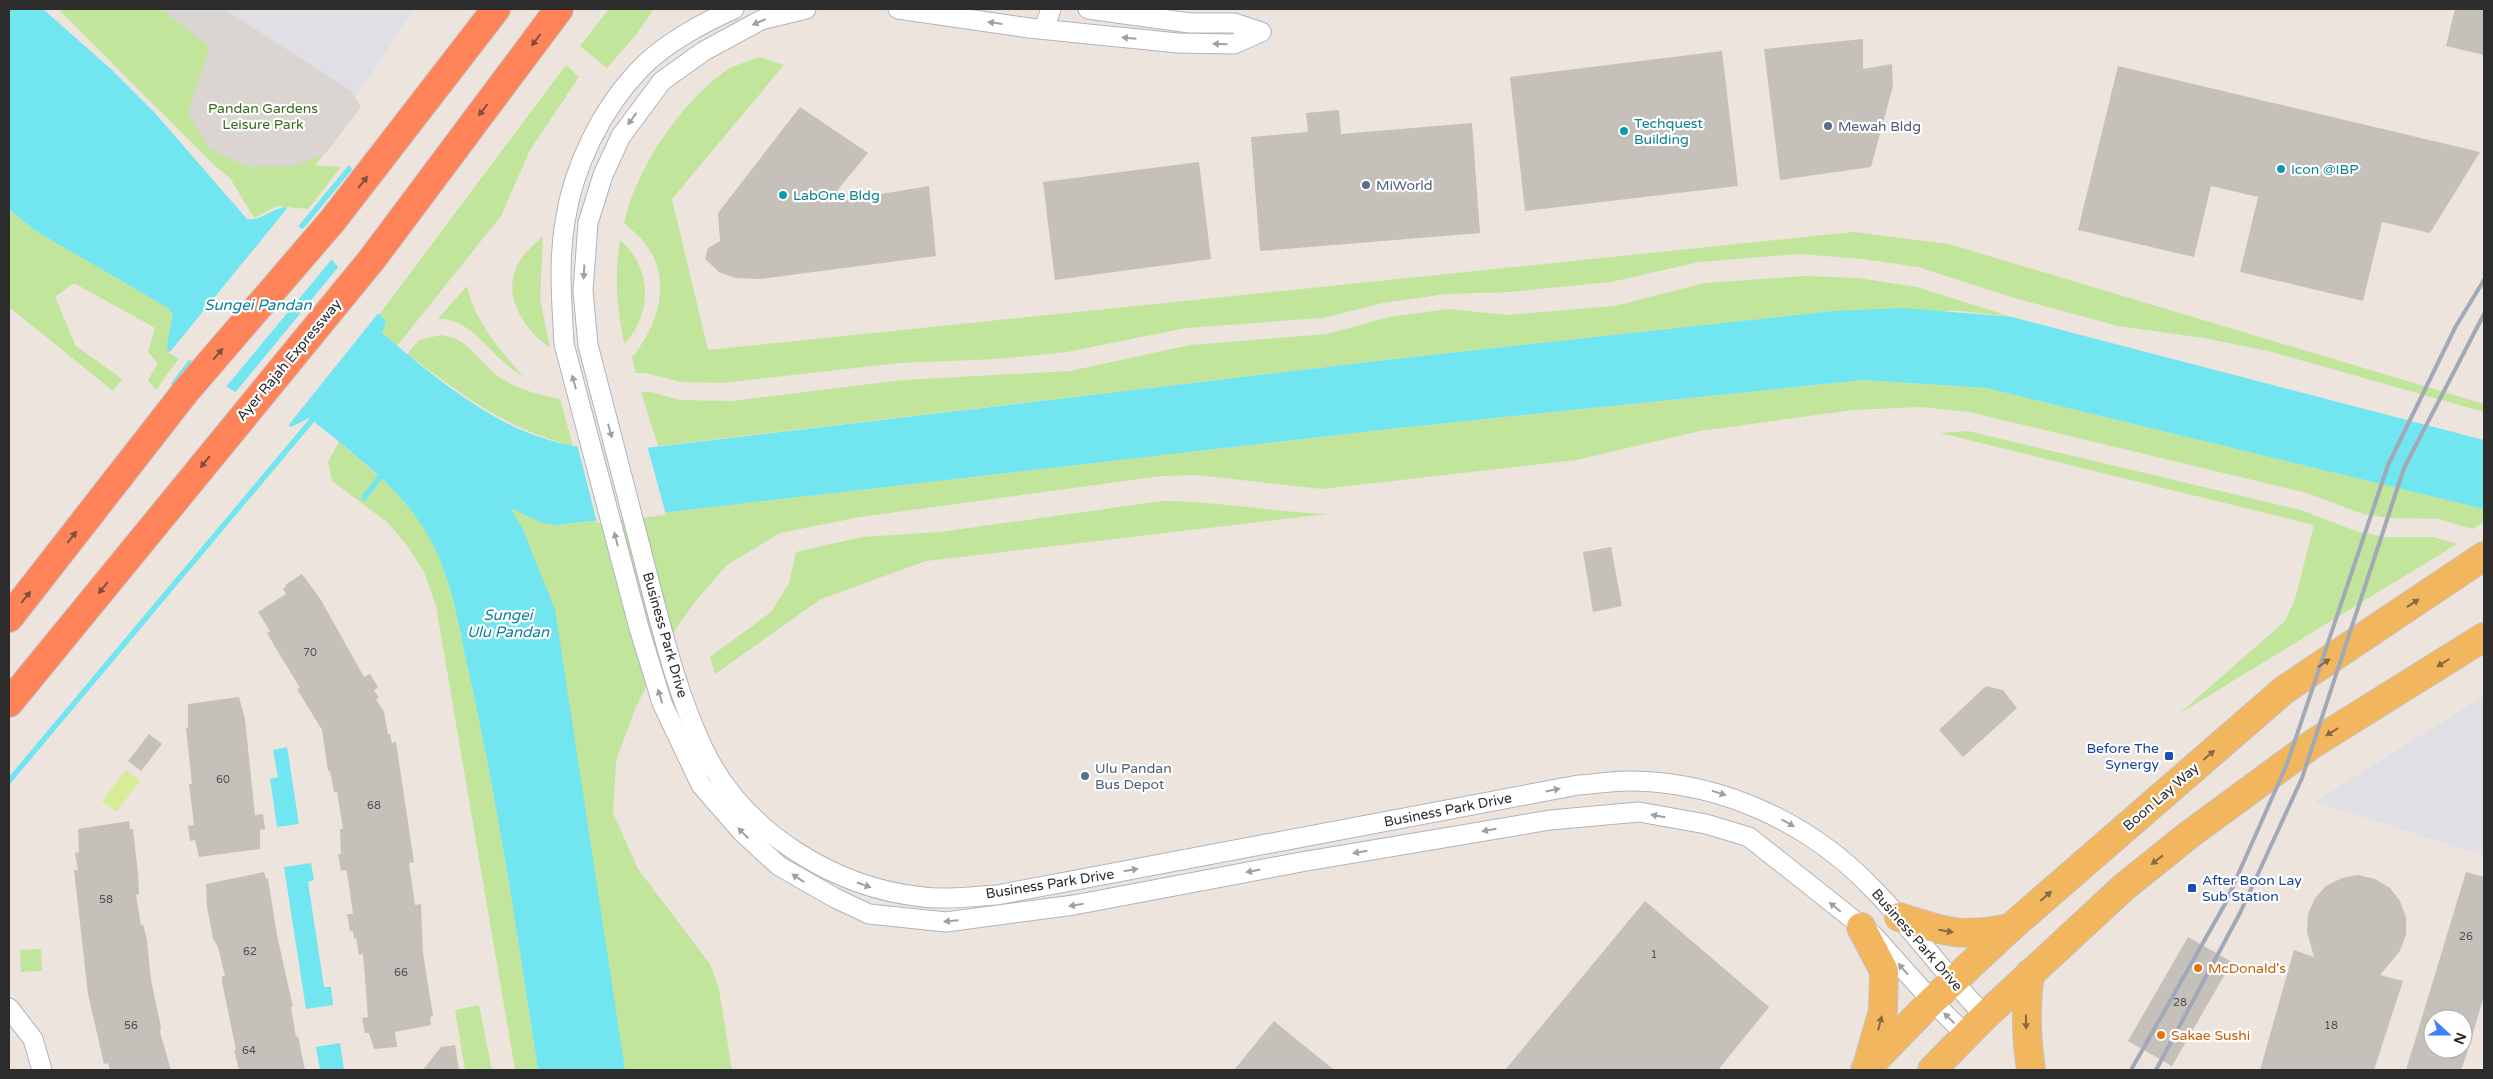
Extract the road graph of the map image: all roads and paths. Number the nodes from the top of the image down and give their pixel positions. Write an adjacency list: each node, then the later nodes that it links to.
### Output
1 (496, 9): 14 (highway, one-way to 1)
2 (559, 9): 16 (highway, Ayer Rajah Expressway, one-way to 16)
3 (734, 9): 18 (street, Business Park Drive, one-way to 3)
4 (806, 9): 17 (street, Business Park Drive, one-way to 17)
5 (898, 9): 11 (street, one-way to 5)
6 (1051, 9): 11 (street)
7 (1079, 9): 12 (street)
8 (1088, 9): 10 (street)
9 (1171, 9): 10 (street)
10 (1190, 23): 12 (street, one-way to 12)
11 (1044, 30): 12 (street)
12 (1071, 32)
13 (2484, 556): 19 (main road, Boon Lay Way, one-way to 13)
14 (9, 618)
15 (2484, 637): 20 (main road, one-way to 20)
16 (9, 704)
17 (1899, 917): 19 (main road, one-way to 19); 21 (street, Business Park Drive)
18 (1861, 927): 22 (street, Business Park Drive, one-way to 18); 26 (main road, one-way to 18)
19 (2010, 928): 21 (main road, Boon Lay Way)
20 (2030, 973): 24 (main road); 28 (main road, one-way to 28)
21 (1953, 982): 22 (main road, Boon Lay Way); 24 (street, Business Park Drive)
22 (1932, 1001): 24 (street, Business Park Drive, one-way to 22); 26 (main road, Boon Lay Way)
23 (9, 1008): 25 (street)
24 (1976, 1025): 27 (main road)
25 (42, 1070)
26 (1865, 1070)
27 (1932, 1070)
28 (2031, 1070)

